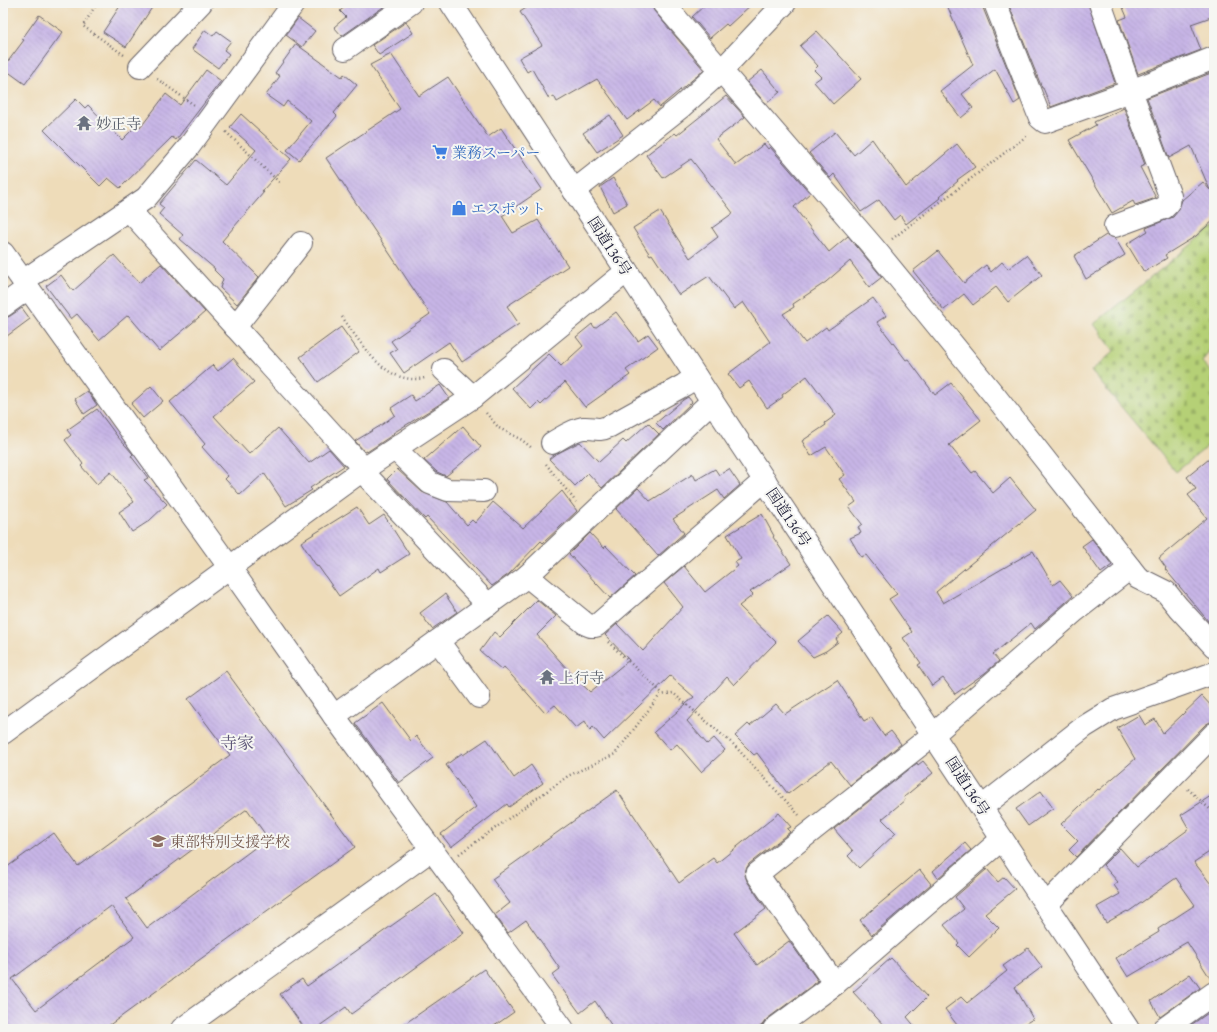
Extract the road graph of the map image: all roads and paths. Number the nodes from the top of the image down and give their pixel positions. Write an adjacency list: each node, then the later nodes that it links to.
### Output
1 (97, 3): 12 (path)
2 (201, 3): 12 (main road)
3 (294, 3): 15 (main road)
4 (411, 3): 10 (main road)
5 (451, 3): 18 (main road, 国道136号)
6 (663, 3): 13 (main road)
7 (785, 3): 13 (main road)
8 (995, 3): 16 (main road)
9 (1100, 3): 14 (main road)
10 (345, 49)
11 (1214, 58): 14 (main road)
12 (140, 67): 15 (path)
13 (721, 71): 18 (main road); 22 (main road)
14 (1131, 91): 16 (main road); 20 (main road)
15 (210, 117): 17 (path); 19 (main road)
16 (1046, 122): 22 (path)
17 (279, 182)
18 (574, 191): 24 (main road, 国道136号)
19 (129, 210): 25 (main road); 28 (main road)
20 (1115, 226)
21 (301, 243): 28 (main road)
22 (876, 251): 40 (main road)
23 (3, 253): 25 (main road)
24 (627, 272): 30 (main road, 国道136号); 31 (main road)
25 (26, 285): 26 (main road); 39 (main road)
26 (3, 306)
27 (342, 317): 29 (path)
28 (235, 326): 35 (main road)
29 (444, 370): 31 (main road)
30 (696, 377): 32 (main road, 国道136号); 34 (main road)
31 (473, 397): 33 (main road); 34 (path)
32 (712, 401): 36 (main road, 国道136号); 38 (main road)
33 (395, 449): 35 (main road); 37 (main road)
34 (544, 452): 38 (path)
35 (363, 470): 39 (main road); 42 (main road)
36 (765, 480): 43 (main road); 51 (main road, 国道136号)
37 (484, 491)
38 (588, 518): 41 (main road)
39 (230, 568): 49 (main road); 50 (main road)
40 (1130, 568): 45 (main road); 51 (main road)
41 (527, 576): 42 (main road); 43 (main road)
42 (488, 605): 44 (main road)
43 (590, 626): 47 (path)
44 (438, 641): 48 (main road); 49 (main road)
45 (1214, 646)
46 (1214, 673): 54 (main road)
47 (663, 694): 56 (path); 58 (path)
48 (479, 697)
49 (334, 716): 58 (main road)
50 (3, 733)
51 (934, 734): 54 (main road, 国道136号); 56 (main road)
52 (1214, 734): 53 (main road)
53 (1173, 775): 55 (path); 59 (main road)
54 (982, 807): 57 (main road, 国道136号)
55 (1214, 813)
56 (812, 830): 60 (main road)
57 (1002, 839): 59 (main road, 国道136号); 60 (main road)
58 (437, 858): 62 (main road); 63 (main road)
59 (1046, 905): 65 (main road, 国道136号)
60 (835, 984): 64 (main road)
61 (1214, 993): 66 (main road)
62 (182, 1029)
63 (562, 1029)
64 (774, 1029)
65 (1128, 1029)
66 (1164, 1029)

